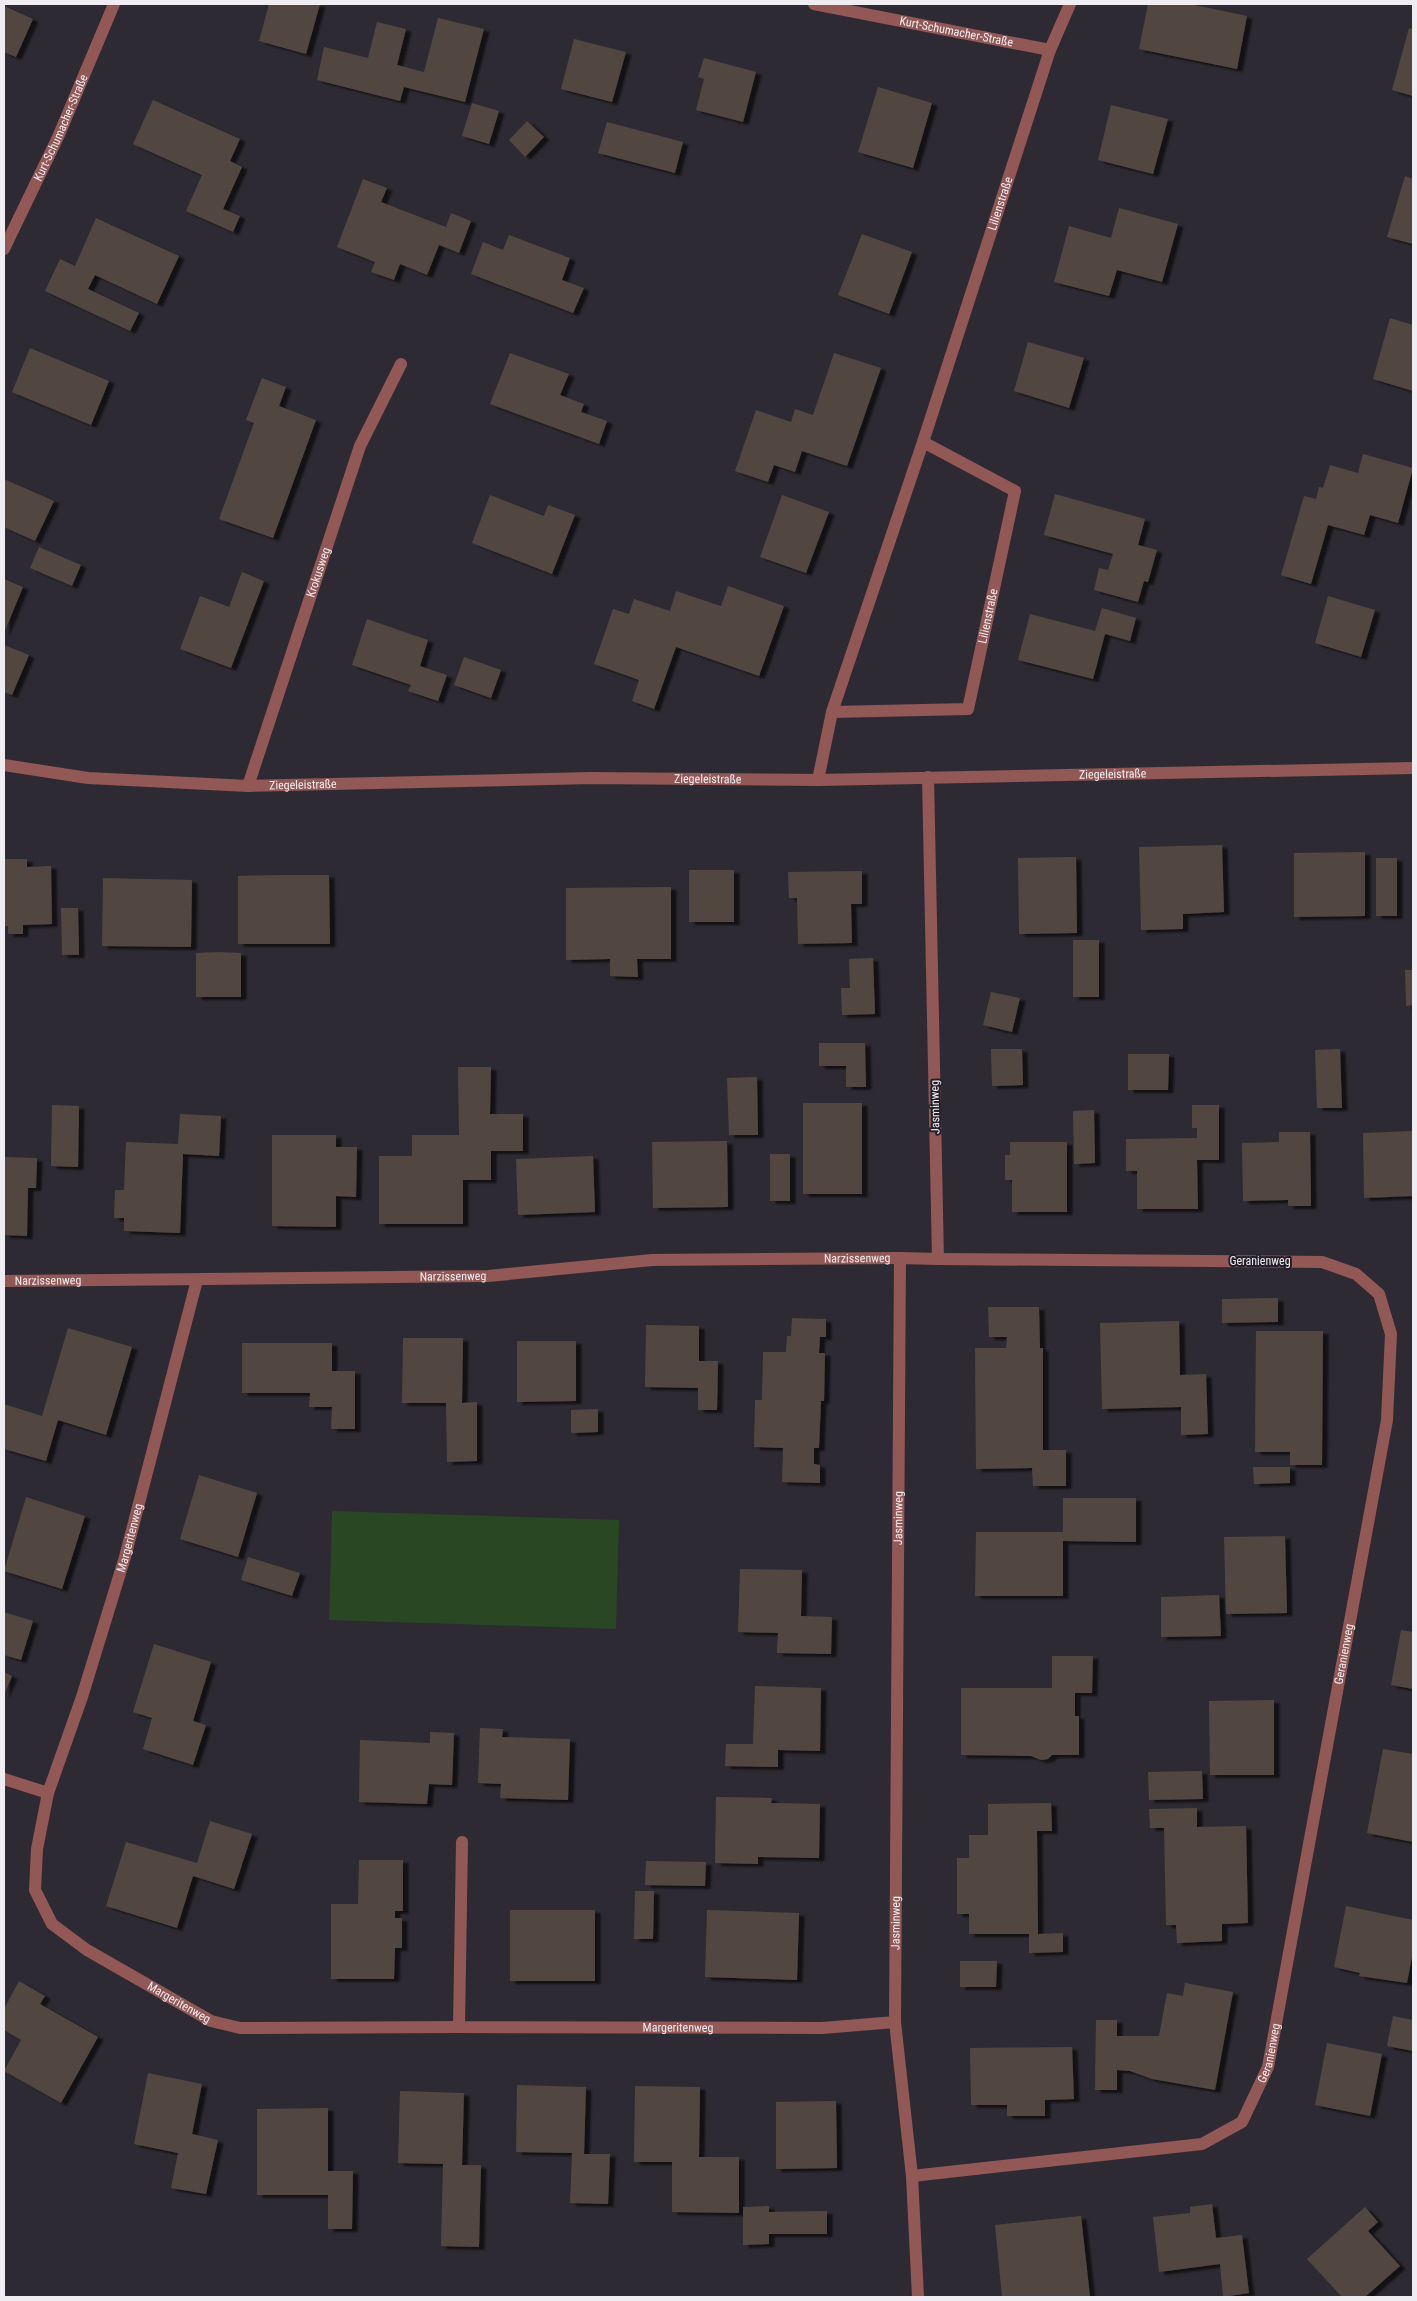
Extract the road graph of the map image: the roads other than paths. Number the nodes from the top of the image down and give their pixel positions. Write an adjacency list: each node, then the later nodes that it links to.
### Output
1 (114, 4): 5 (street, Kurt-Schumacher-Straße)
2 (814, 4): 4 (street, Kurt-Schumacher-Straße)
3 (1070, 4): 4 (street)
4 (1050, 50): 7 (street, Lilienstraße)
5 (4, 250)
6 (401, 364): 13 (street, Krokusweg)
7 (923, 442): 8 (street, Lilienstraße); 8 (street, Lilienstraße)
8 (832, 712): 12 (street, Lilienstraße)
9 (4, 765): 13 (street, Ziegeleistraße)
10 (1413, 768): 11 (street, Ziegeleistraße)
11 (928, 776): 12 (street, Ziegeleistraße); 15 (street, Jasminweg)
12 (818, 780): 13 (street, Ziegeleistraße)
13 (248, 786)
14 (900, 1258): 15 (street); 16 (street, Narzissenweg); 21 (street, Jasminweg)
15 (938, 1259): 23 (street, Geranienweg)
16 (197, 1280): 17 (street, Narzissenweg); 19 (street, Margeritenweg)
17 (4, 1281)
18 (4, 1780): 19 (street)
19 (48, 1793): 22 (street, Margeritenweg)
20 (462, 1842): 22 (street)
21 (894, 2022): 22 (street, Margeritenweg); 23 (street, Jasminweg)
22 (459, 2027)
23 (912, 2176): 24 (street, Jasminweg)
24 (918, 2297)

